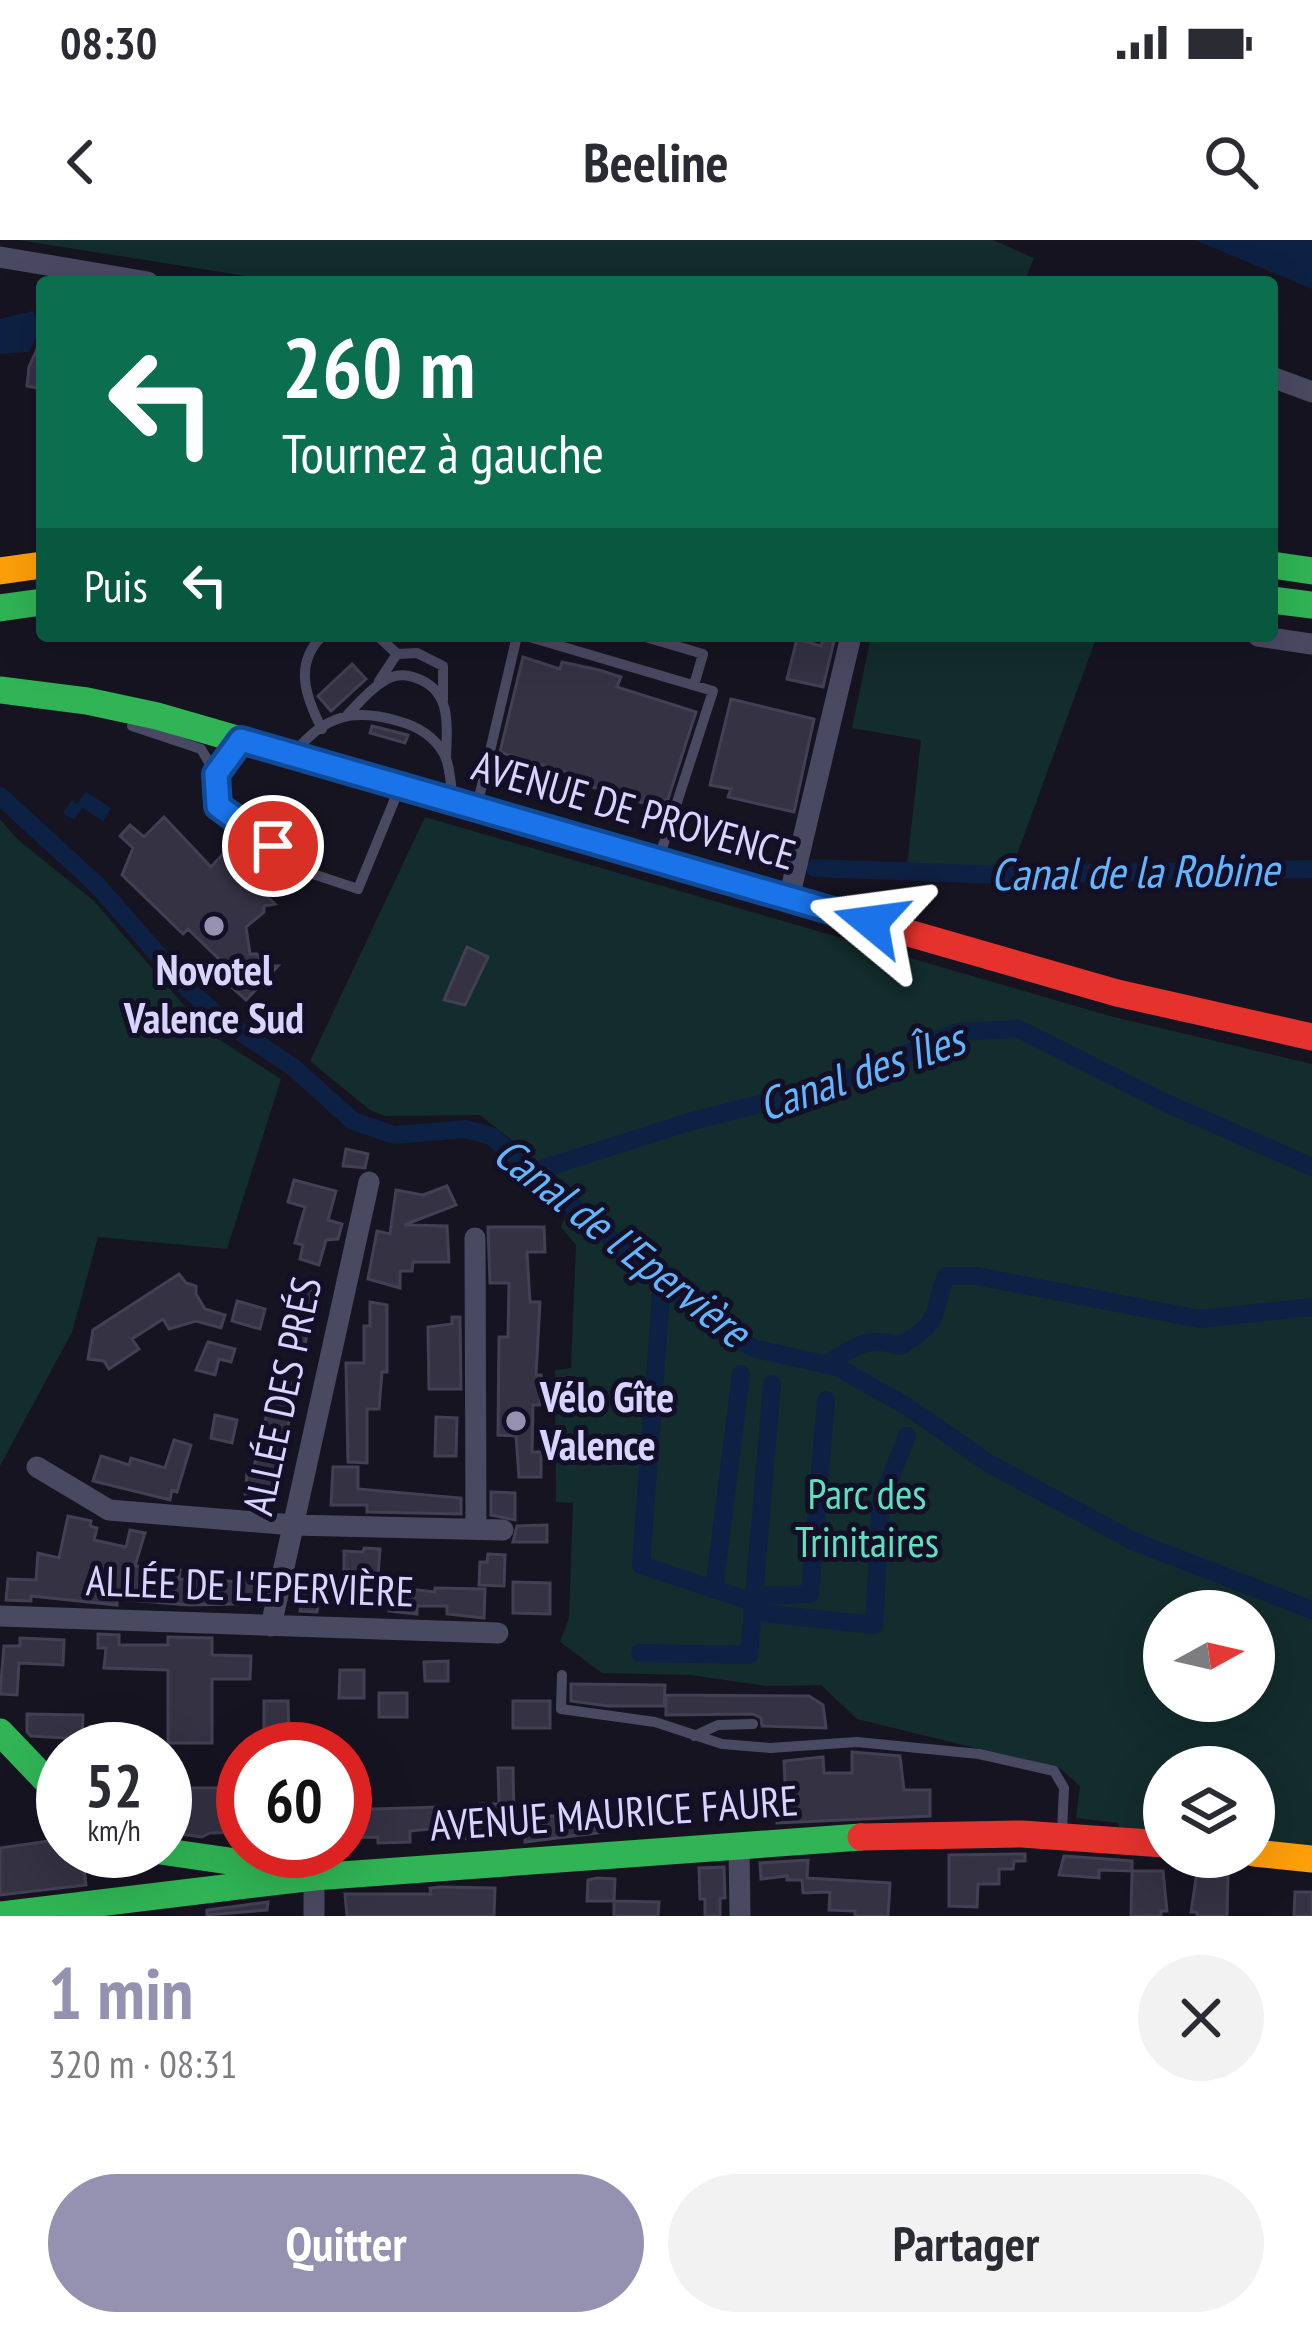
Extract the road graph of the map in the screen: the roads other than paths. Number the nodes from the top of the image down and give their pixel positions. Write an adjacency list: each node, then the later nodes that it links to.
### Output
1 (0, 257): 2 (street)
2 (112, 276)
3 (1278, 379): 4 (street)
4 (1312, 392)
5 (36, 566): 7 (main road)
6 (1278, 566): 8 (main road)
7 (0, 571)
8 (1312, 572)
9 (1278, 600): 11 (main road)
10 (36, 603): 12 (main road)
11 (1312, 605)
12 (0, 608)
13 (1278, 639): 20 (street)
14 (318, 642): 28 (lane)
15 (385, 642): 21 (lane)
16 (528, 642): 33 (lane)
17 (547, 642): 22 (lane)
18 (662, 642): 22 (lane)
19 (850, 642): 35 (street)
20 (1312, 644)
21 (398, 654): 23 (lane); 26 (lane)
22 (694, 685): 34 (lane)
23 (376, 687): 26 (lane); 27 (lane)
24 (0, 690): 25 (main road, AVENUE DE PROVENCE)
25 (87, 700): 30 (main road, AVENUE DE PROVENCE); 30 (lane)
26 (442, 700): 31 (lane)
27 (345, 716): 28 (lane); 31 (lane)
28 (322, 728): 29 (lane)
29 (293, 755): 30 (main road, AVENUE DE PROVENCE); 32 (main road, AVENUE DE PROVENCE)
30 (228, 757): 32 (lane)
31 (446, 757): 33 (lane)
32 (400, 786): 33 (main road, AVENUE DE PROVENCE)
33 (465, 805): 34 (main road, AVENUE DE PROVENCE)
34 (658, 861): 35 (main road, AVENUE DE PROVENCE)
35 (789, 898): 36 (main road, AVENUE DE PROVENCE)
36 (1312, 1037)
37 (369, 1182): 40 (street, ALLÉE DES PRÉS)
38 (475, 1238): 41 (street)
39 (37, 1467): 40 (street)
40 (293, 1525): 41 (street); 44 (street, ALLÉE DES PRÉS)
41 (476, 1529): 42 (street)
42 (503, 1530)
43 (0, 1616): 44 (street, ALLÉE DE L'EPERVIÈRE)
44 (271, 1626): 45 (street, ALLÉE DE L'EPERVIÈRE)
45 (498, 1633)
46 (562, 1675): 49 (lane)
47 (753, 1724): 49 (lane)
48 (0, 1732): 50 (main road)
49 (694, 1736): 51 (lane)
50 (36, 1770)
51 (1061, 1835): 52 (main road, AVENUE MAURICE FAURE); 53 (main road, AVENUE MAURICE FAURE)
52 (1143, 1842)
53 (739, 1846): 58 (main road, AVENUE MAURICE FAURE); 65 (street)
54 (1275, 1855): 57 (main road)
55 (192, 1856): 56 (main road)
56 (208, 1858): 61 (main road); 62 (main road)
57 (1312, 1859)
58 (372, 1873)
59 (304, 1878): 61 (main road, AVENUE MAURICE FAURE)
60 (314, 1878): 64 (street)
61 (284, 1880): 62 (main road, AVENUE MAURICE FAURE)
62 (223, 1886): 63 (main road, AVENUE MAURICE FAURE)
63 (0, 1916)
64 (314, 1916)
65 (740, 1916)

